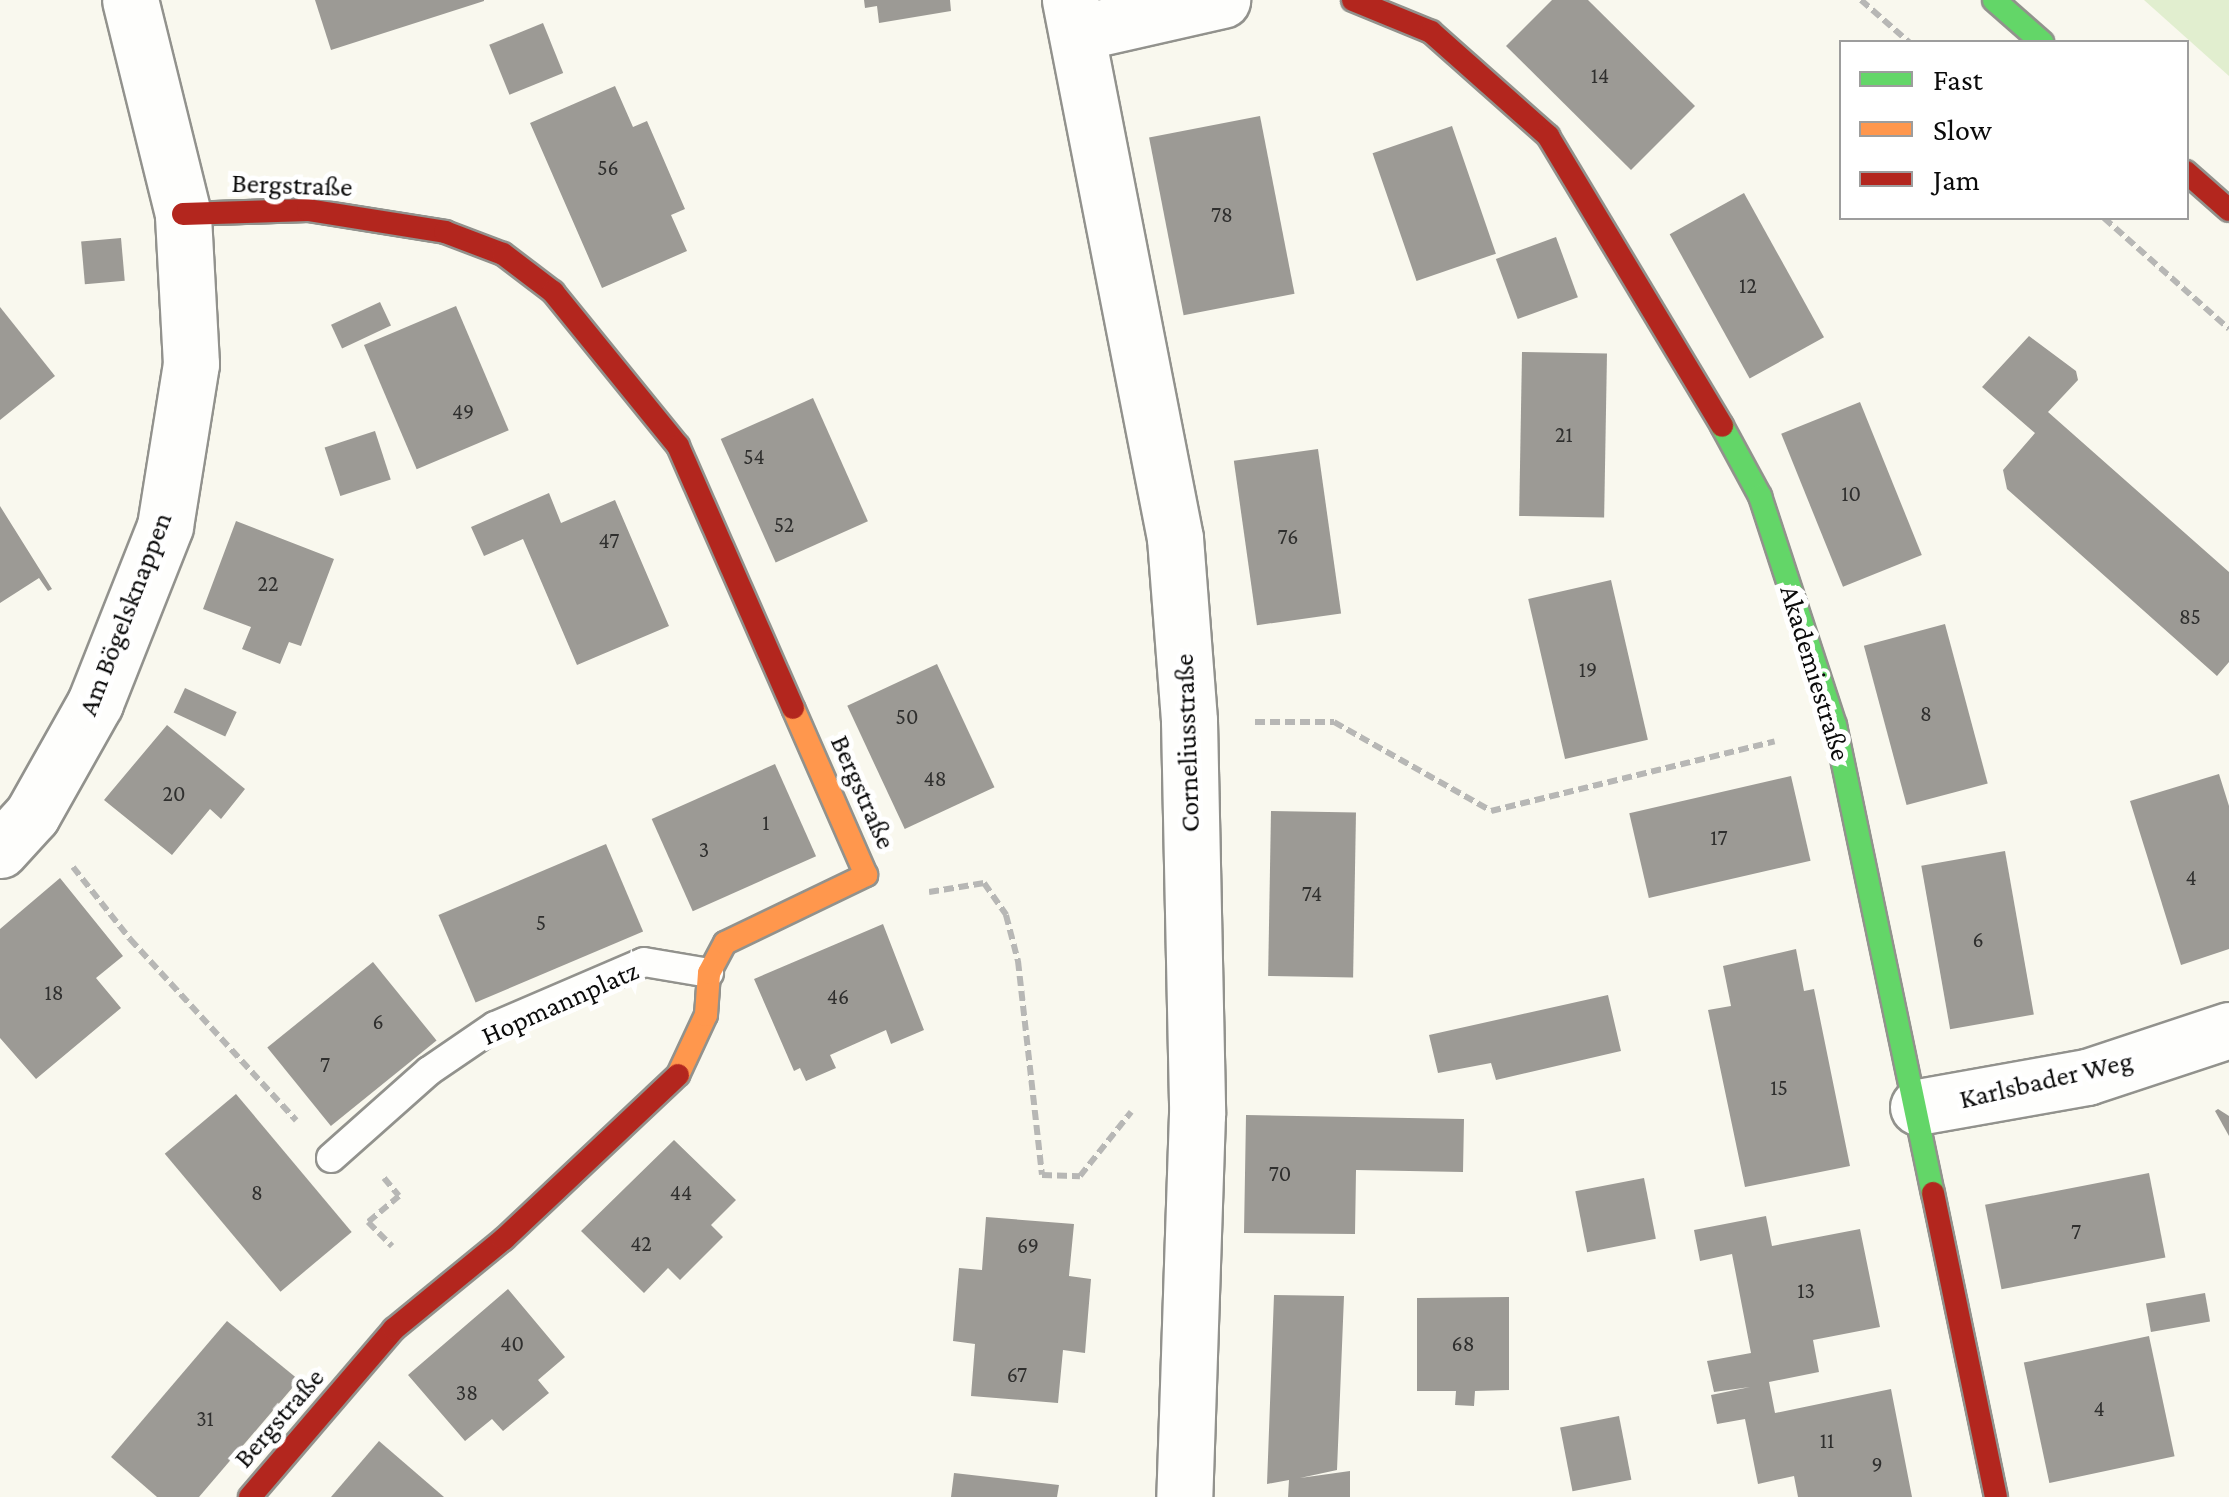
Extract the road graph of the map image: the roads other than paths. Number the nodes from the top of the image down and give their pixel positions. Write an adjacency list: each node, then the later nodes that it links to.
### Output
1 (130, 0): 9 (street, Am Bögelsknappen)
2 (1222, 0): 5 (street)
3 (1352, 0): 13 (street, Akademiestraße)
4 (1994, 0): 6 (street)
5 (1074, 17): 16 (street, Corneliusstraße)
6 (2040, 40)
7 (2189, 175): 8 (street)
8 (2229, 210)
9 (182, 214): 10 (street, Am Bögelsknappen); 11 (street, Bergstraße)
10 (16, 832)
11 (709, 973): 14 (lane, Hopmannplatz); 15 (street, Bergstraße)
12 (2229, 1030): 13 (street, Karlsbader Weg)
13 (1918, 1107): 17 (street, Akademiestraße)
14 (341, 1148)
15 (250, 1497)
16 (1184, 1497)
17 (1996, 1497)

